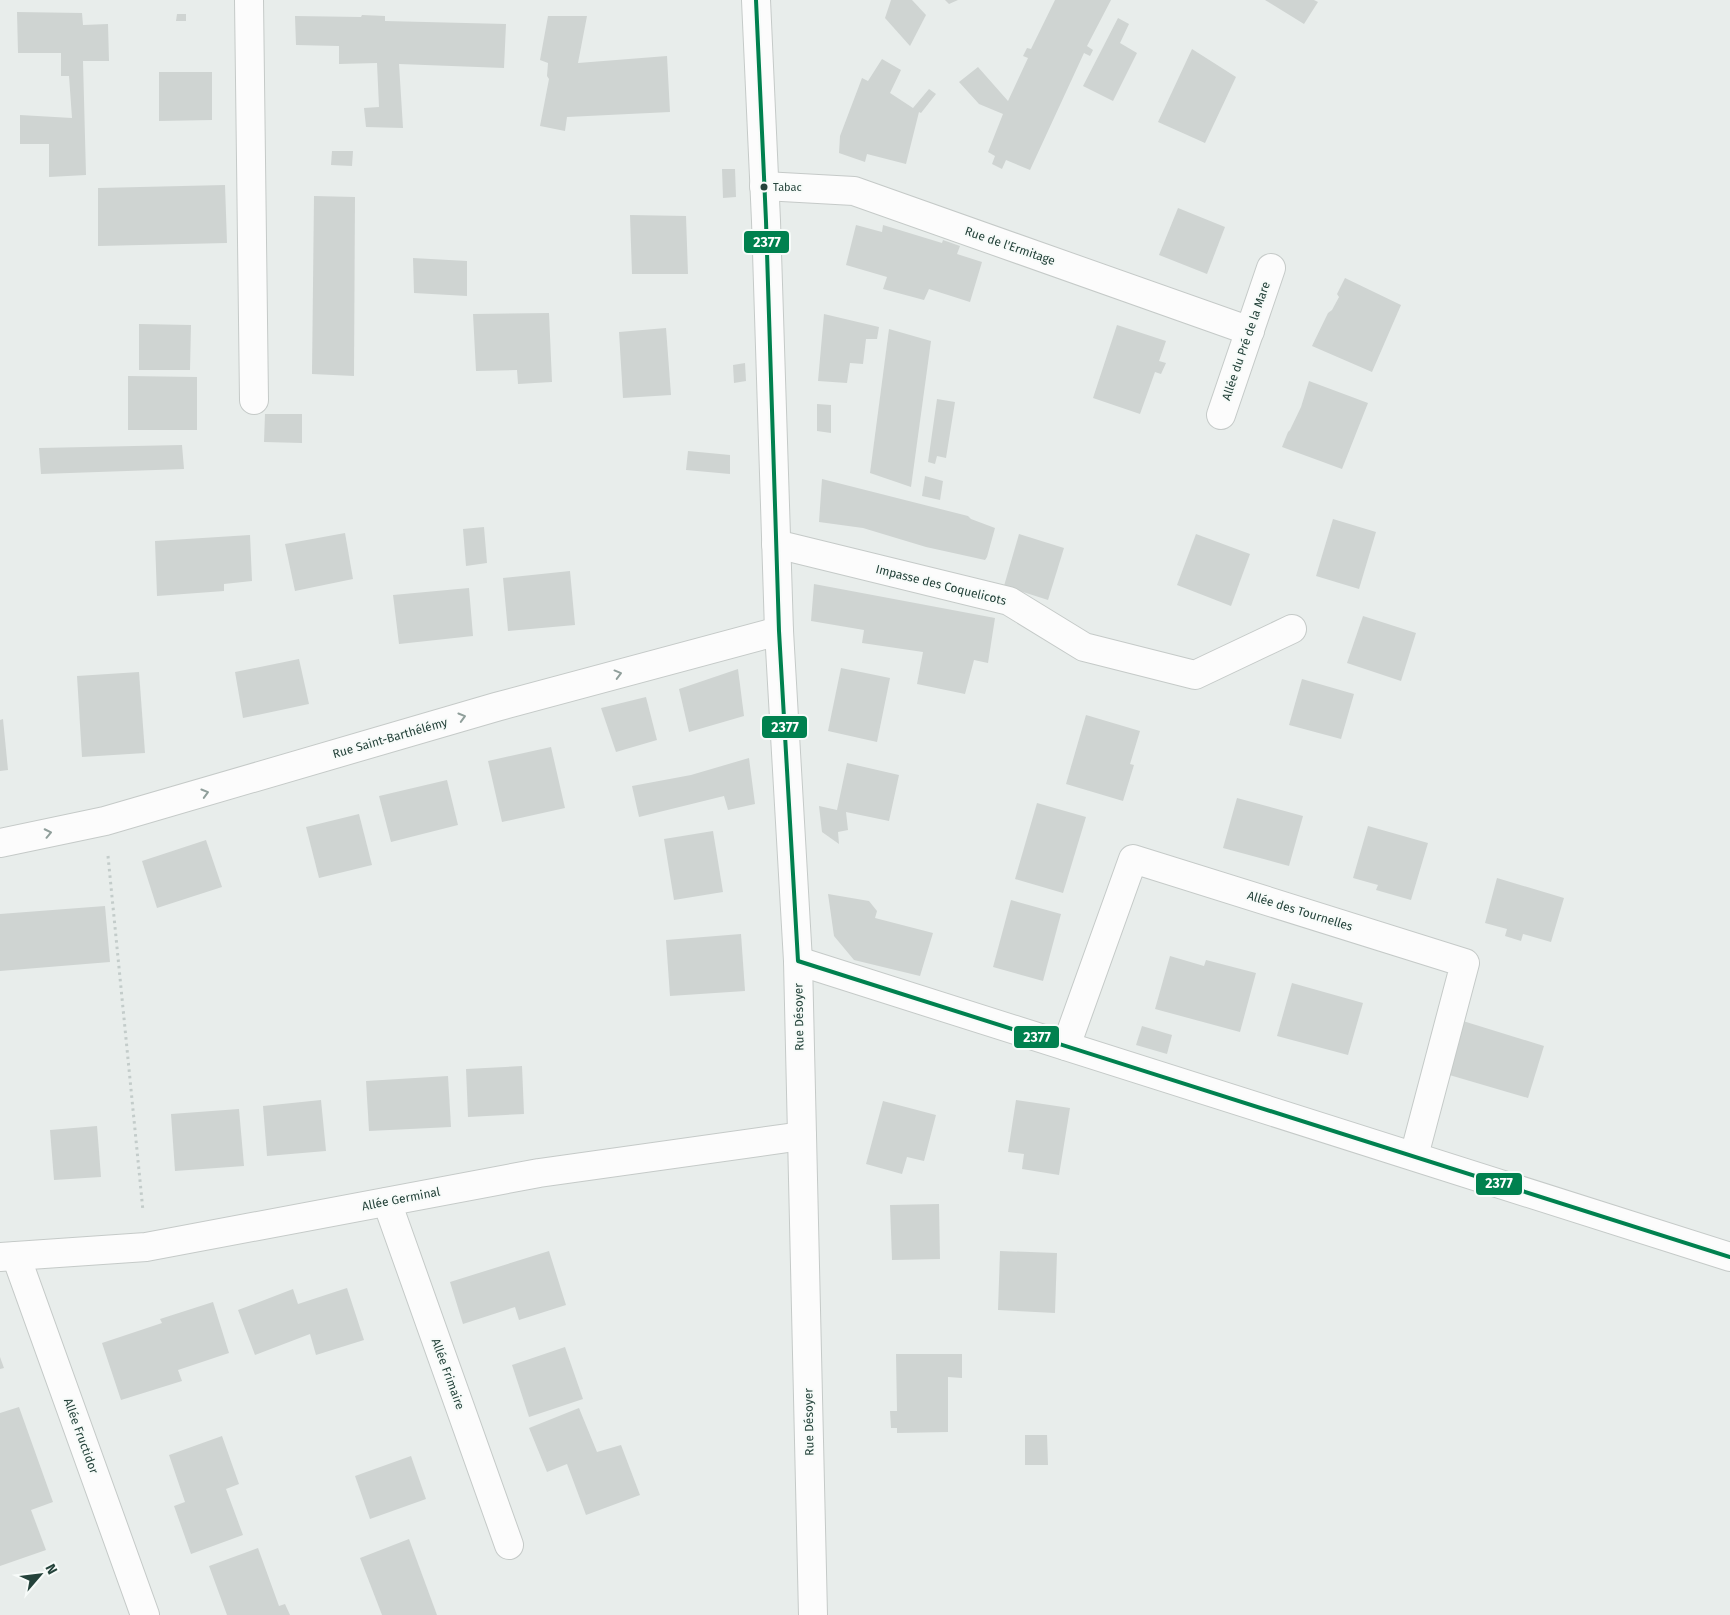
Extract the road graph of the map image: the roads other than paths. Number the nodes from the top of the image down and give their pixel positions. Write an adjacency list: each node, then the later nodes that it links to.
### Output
1 (249, 0): 6 (street)
2 (756, 0): 3 (street, Rue Désoyer)
3 (764, 186): 5 (street, Rue de l'Ermitage); 8 (street, Rue Désoyer)
4 (1271, 268): 5 (street, Allée du Pré de la Mare)
5 (1250, 331): 7 (street, Allée du Pré de la Mare)
6 (254, 400)
7 (1221, 415)
8 (776, 544): 9 (street, Impasse des Coquelicots); 10 (street, Rue Désoyer)
9 (1292, 629)
10 (779, 631): 11 (street, Rue Saint-Barthélémy, one-way to 10); 12 (street, Rue Désoyer)
11 (0, 843)
12 (798, 961): 13 (street); 14 (street, Rue Désoyer)
13 (1066, 1046): 15 (street); 15 (street, Allée des Tournelles)
14 (802, 1136): 16 (street, Allée Germinal); 21 (street, Rue Désoyer)
15 (1414, 1156): 18 (street)
16 (386, 1202): 17 (street, Allée Germinal); 19 (street, Allée Frimaire)
17 (8, 1257): 20 (street, Allée Fructidor)
18 (1730, 1257)
19 (509, 1545)
20 (145, 1615)
21 (813, 1615)

